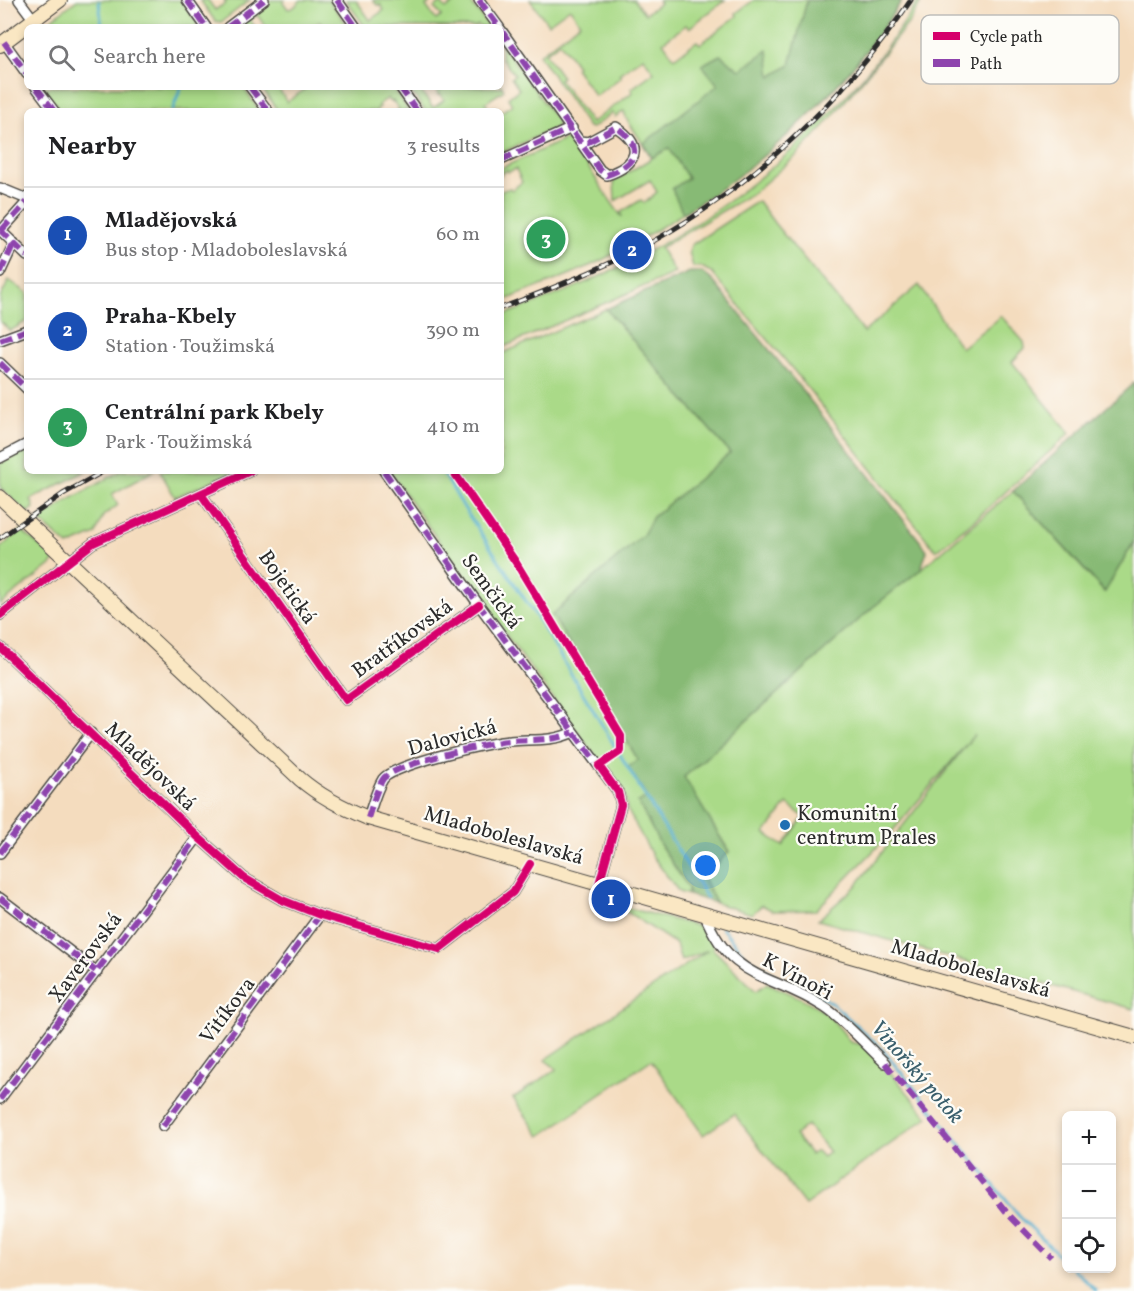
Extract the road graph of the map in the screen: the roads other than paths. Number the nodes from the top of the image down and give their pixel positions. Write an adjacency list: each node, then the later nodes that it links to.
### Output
1 (20, 0): 7 (street)
2 (60, 0): 7 (main road)
3 (187, 0): 9 (street)
4 (264, 0): 10 (street)
5 (337, 0): 11 (street)
6 (479, 0): 12 (street)
7 (34, 20): 8 (main road)
8 (29, 24)
9 (204, 24)
10 (232, 24)
11 (354, 24)
12 (496, 24)
13 (24, 28): 15 (main road)
14 (504, 34): 23 (street)
15 (2, 44): 16 (street)
16 (24, 70)
17 (38, 90): 20 (street)
18 (252, 90): 21 (street)
19 (402, 90): 22 (street)
20 (52, 108)
21 (266, 108)
22 (415, 108)
23 (572, 128): 24 (street); 25 (street)
24 (580, 141): 24 (street)
25 (504, 159)
26 (0, 188): 27 (street)
27 (24, 200)
28 (24, 204): 29 (street)
29 (0, 230): 30 (street)
30 (14, 243): 31 (street); 32 (street)
31 (24, 253)
32 (0, 273)
33 (24, 331): 34 (street)
34 (0, 340)
35 (0, 363): 36 (street)
36 (24, 385)
37 (24, 446): 38 (street)
38 (0, 458)
39 (244, 474): 41 (street)
40 (386, 474): 44 (street, Semčická)
41 (201, 494): 43 (street); 47 (street, Bojetická)
42 (0, 497): 43 (main road, Mladoboleslavská)
43 (68, 562): 45 (street); 50 (main road, Mladoboleslavská)
44 (479, 605): 47 (street, Bratříkovská); 48 (street, Semčická)
45 (0, 615)
46 (0, 647): 49 (street, Mladějovská)
47 (346, 700)
48 (573, 732): 50 (street, Dalovická); 54 (street, Semčická)
49 (91, 733): 51 (street, Mladějovská); 52 (street)
50 (368, 818): 53 (main road, Mladoboleslavská)
51 (198, 837): 57 (street, Mladějovská); 58 (street, Xaverovská)
52 (0, 853)
53 (530, 864): 54 (main road, Mladoboleslavská); 57 (street, Mladějovská)
54 (599, 884): 56 (main road, Mladoboleslavská)
55 (0, 898): 58 (street)
56 (704, 913): 59 (main road, Mladoboleslavská); 60 (street, K Vinoři)
57 (320, 915): 62 (street, Vitíkova)
58 (97, 972): 61 (street, Xaverovská)
59 (1134, 1036)
60 (885, 1063)
61 (0, 1099)
62 (163, 1126)

